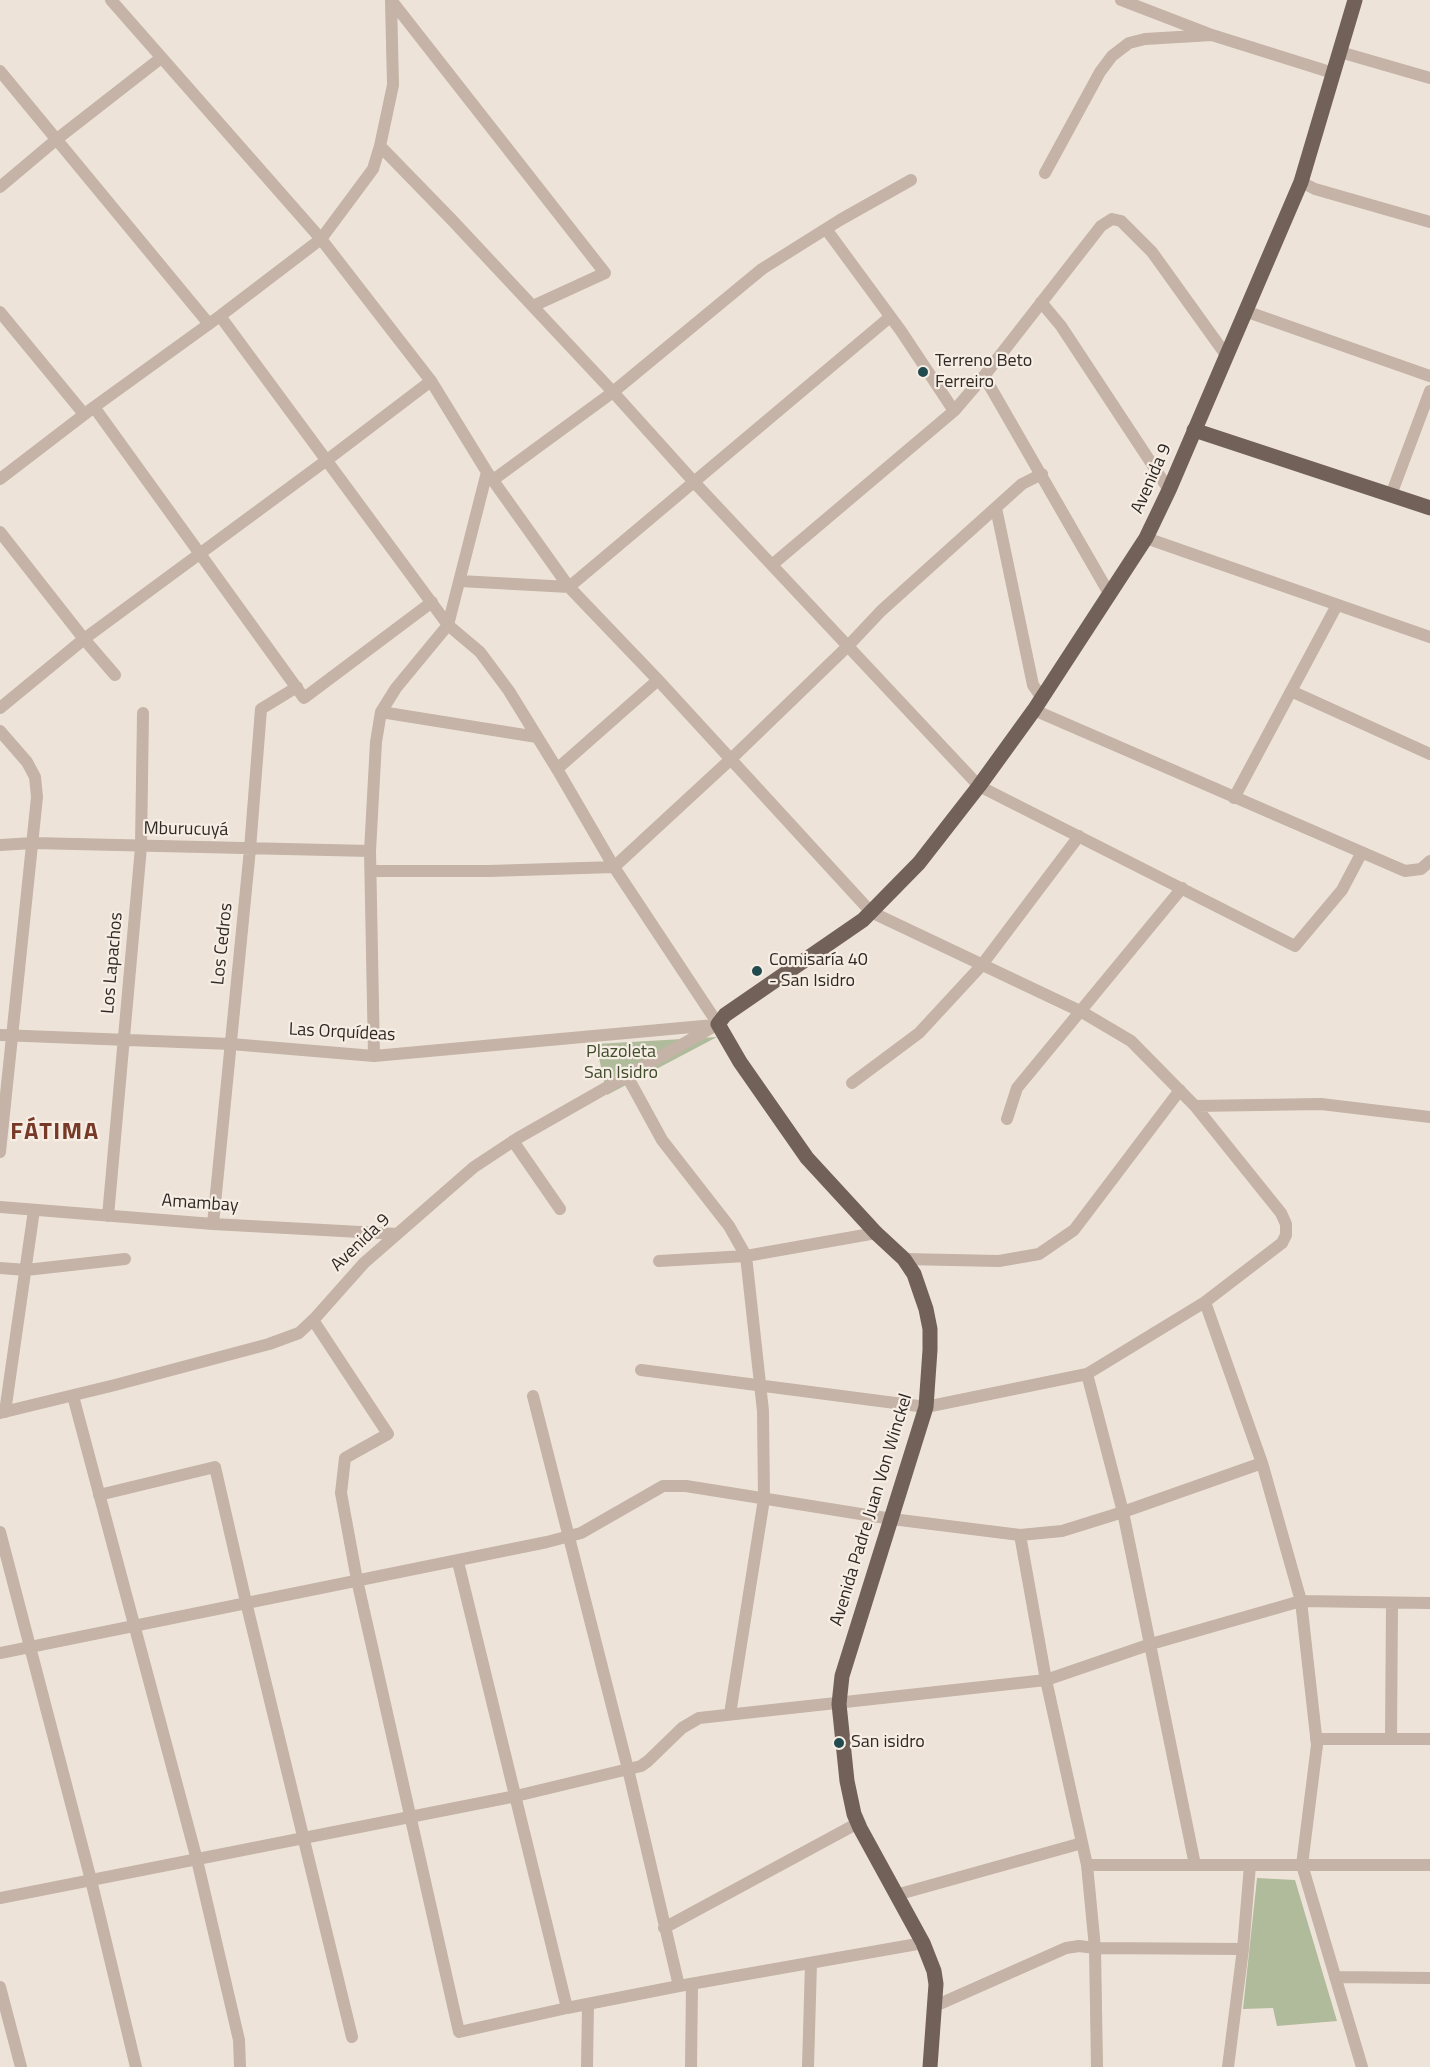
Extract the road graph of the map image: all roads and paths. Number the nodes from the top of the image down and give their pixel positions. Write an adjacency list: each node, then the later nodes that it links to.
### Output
1 (111, 0): 6 (street)
2 (1121, 0): 4 (street)
3 (1355, 0): 5 (main road, Avenida 9)
4 (1212, 36): 8 (street); 12 (street)
5 (1340, 52): 8 (main road, Avenida 9); 9 (street)
6 (160, 58): 10 (street); 18 (street)
7 (0, 71): 10 (street)
8 (1333, 73): 14 (main road, Avenida 9)
9 (1430, 78)
10 (57, 139): 15 (street); 25 (street)
11 (380, 146): 18 (street); 20 (street); 20 (street)
12 (1045, 173)
13 (911, 180): 17 (street)
14 (1301, 182): 16 (street); 21 (main road, Avenida 9)
15 (0, 188)
16 (1430, 222)
17 (826, 229): 24 (street); 31 (street)
18 (321, 239): 23 (street); 29 (street)
19 (1041, 302): 26 (street); 27 (street); 40 (street)
20 (533, 306): 31 (street)
21 (1245, 311): 26 (main road, Avenida 9); 28 (street)
22 (0, 312): 32 (street)
23 (220, 316): 25 (street); 35 (street)
24 (890, 317): 33 (street); 39 (street)
25 (209, 324): 32 (street)
26 (1226, 355): 34 (main road, Avenida 9)
27 (984, 376): 33 (street); 36 (street)
28 (1430, 376)
29 (431, 381): 35 (street); 37 (street)
30 (1430, 391): 41 (street)
31 (613, 392): 37 (street); 39 (street)
32 (89, 410): 38 (street); 46 (street)
33 (954, 411): 47 (street)
34 (1194, 430): 40 (main road, Avenida 9); 41 (main road)
35 (327, 460): 46 (street); 51 (street)
36 (1041, 474): 42 (street); 50 (street)
37 (490, 476): 48 (street); 49 (street)
38 (0, 479)
39 (694, 482): 47 (street); 49 (street)
40 (1169, 490): 45 (main road, Avenida 9)
41 (1391, 495): 43 (main road)
42 (996, 508): 56 (street); 61 (street)
43 (1430, 508)
44 (0, 532): 55 (street)
45 (1146, 538): 50 (main road, Avenida 9); 52 (street)
46 (200, 553): 55 (street); 59 (street)
47 (773, 564): 56 (street)
48 (460, 581): 49 (street); 53 (street)
49 (569, 587): 58 (street)
50 (1110, 595): 61 (main road, Avenida 9)
51 (432, 602): 53 (street); 59 (street)
52 (1336, 605): 54 (street); 60 (street)
53 (448, 625): 63 (street); 66 (street)
54 (1430, 637)
55 (84, 639): 57 (street); 62 (street)
56 (848, 646): 68 (street); 70 (street)
57 (115, 675)
58 (658, 680): 68 (street); 69 (street)
59 (297, 687): 76 (street, Los Cedros)
60 (1291, 690): 67 (street); 71 (street)
61 (1038, 704): 70 (main road, Avenida 9); 71 (street)
62 (0, 708)
63 (381, 712): 66 (street); 77 (street)
64 (143, 713): 75 (street, Los Lapachos)
65 (0, 732): 73 (street)
66 (537, 736): 69 (street)
67 (1430, 754)
68 (731, 759): 80 (street); 83 (street)
69 (557, 769): 80 (street)
70 (979, 786): 72 (street); 83 (main road, Avenida 9)
71 (1234, 798): 78 (street)
72 (1079, 836): 82 (street); 84 (street)
73 (33, 843): 74 (street, Mburucuyá); 75 (street, Mburucuyá); 87 (street)
74 (0, 844)
75 (141, 847): 76 (street, Mburucuyá); 88 (street, Los Lapachos)
76 (250, 849): 77 (street, Mburucuyá); 89 (street, Los Cedros)
77 (370, 851): 81 (street)
78 (1361, 854): 79 (street); 82 (street)
79 (1430, 861)
80 (614, 867): 81 (street); 86 (street)
81 (371, 871): 90 (street)
82 (1182, 888): 85 (street)
83 (872, 912): 84 (street); 86 (main road)
84 (981, 966): 85 (street); 92 (street)
85 (1082, 1012): 93 (street); 96 (street)
86 (718, 1024): 90 (street, Las Orquídeas); 91 (street, Avenida 9); 104 (main road, Avenida Padre Juan Von Winckel)
87 (6, 1035): 88 (street, Las Orquídeas); 98 (street)
88 (124, 1040): 89 (street, Las Orquídeas); 102 (street, Los Lapachos)
89 (231, 1044): 90 (street, Las Orquídeas); 103 (street, Los Cedros)
90 (374, 1056)
91 (627, 1076): 97 (street, Avenida 9); 106 (street)
92 (852, 1083)
93 (1180, 1090): 94 (street); 108 (street)
94 (1195, 1106): 95 (street); 112 (street)
95 (1430, 1117)
96 (1007, 1119)
97 (513, 1141): 100 (street); 105 (street, Avenida 9)
98 (0, 1152)
99 (0, 1207): 101 (street, Amambay)
100 (560, 1209)
101 (34, 1210): 102 (street, Amambay); 111 (street)
102 (108, 1216): 103 (street, Amambay)
103 (213, 1224): 105 (street, Amambay)
104 (876, 1233): 106 (street); 108 (main road, Avenida Padre Juan Von Winckel)
105 (397, 1234): 113 (street, Avenida 9)
106 (746, 1256): 109 (street); 116 (street)
107 (125, 1258): 111 (street)
108 (904, 1259): 119 (main road, Avenida Padre Juan Von Winckel)
109 (659, 1261)
110 (0, 1269): 111 (street)
111 (26, 1269): 120 (street)
112 (1206, 1302): 115 (street); 121 (street)
113 (313, 1320): 117 (street, Avenida 9); 130 (street)
114 (640, 1370): 116 (street)
115 (1086, 1374): 119 (street); 124 (street)
116 (760, 1385): 119 (street); 123 (street)
117 (73, 1396): 120 (street, Avenida 9); 122 (street)
118 (533, 1396): 128 (street)
119 (926, 1407): 125 (main road, Avenida Padre Juan Von Winckel)
120 (2, 1413)
121 (1262, 1463): 124 (street); 131 (street)
122 (99, 1495): 132 (street); 135 (street)
123 (764, 1498): 125 (street); 128 (street); 141 (street)
124 (1123, 1512): 127 (street); 136 (street)
125 (892, 1519): 127 (street); 140 (main road, Avenida Padre Juan Von Winckel)
126 (0, 1532): 137 (street)
127 (1020, 1535): 139 (street)
128 (567, 1537): 129 (street); 145 (street)
129 (458, 1562): 130 (street); 146 (street)
130 (357, 1580): 132 (street); 147 (street)
131 (1301, 1601): 133 (street); 136 (street); 142 (street)
132 (246, 1602): 135 (street); 149 (street)
133 (1392, 1603): 134 (street); 143 (street)
134 (1430, 1603)
135 (134, 1626): 137 (street); 151 (street)
136 (1151, 1644): 139 (street); 153 (street)
137 (30, 1648): 138 (street); 157 (street)
138 (0, 1653)
139 (1046, 1680): 140 (street); 150 (street)
140 (839, 1704): 141 (street); 148 (main road, Avenida Padre Juan Von Winckel)
141 (730, 1713): 145 (street)
142 (1316, 1739): 143 (street); 155 (street)
143 (1391, 1739): 144 (street)
144 (1430, 1739)
145 (628, 1769): 146 (street); 160 (street)
146 (516, 1796): 147 (street); 172 (street)
147 (411, 1816): 149 (street); 172 (street)
148 (858, 1823): 158 (main road, Avenida Padre Juan Von Winckel); 160 (street)
149 (303, 1839): 151 (street); 173 (street)
150 (1082, 1843): 152 (street); 158 (street)
151 (197, 1860): 157 (street); 176 (street)
152 (1087, 1865): 153 (street); 162 (street)
153 (1195, 1865): 154 (street)
154 (1250, 1865): 155 (street); 163 (street)
155 (1302, 1865): 156 (street); 165 (street)
156 (1430, 1865)
157 (91, 1880): 159 (street); 175 (street)
158 (896, 1894): 161 (main road, Avenida Padre Juan Von Winckel)
159 (0, 1898)
160 (664, 1928): 168 (street)
161 (923, 1943): 164 (street); 171 (main road, Avenida Padre Juan Von Winckel)
162 (1095, 1948): 163 (street); 171 (street); 181 (street)
163 (1243, 1949): 182 (street)
164 (811, 1963): 167 (street); 179 (street)
165 (1335, 1977): 166 (street); 183 (street)
166 (1430, 1978)
167 (692, 1984): 168 (street); 178 (street)
168 (679, 1986): 170 (street)
169 (0, 1988): 174 (street)
170 (588, 2004): 172 (street); 177 (street)
171 (935, 2006): 180 (main road, Avenida Padre Juan Von Winckel)
172 (567, 2008)
173 (352, 2037)
174 (21, 2067)
175 (136, 2067)
176 (240, 2067)
177 (587, 2067)
178 (691, 2067)
179 (808, 2067)
180 (930, 2067)
181 (1097, 2067)
182 (1228, 2067)
183 (1362, 2067)

